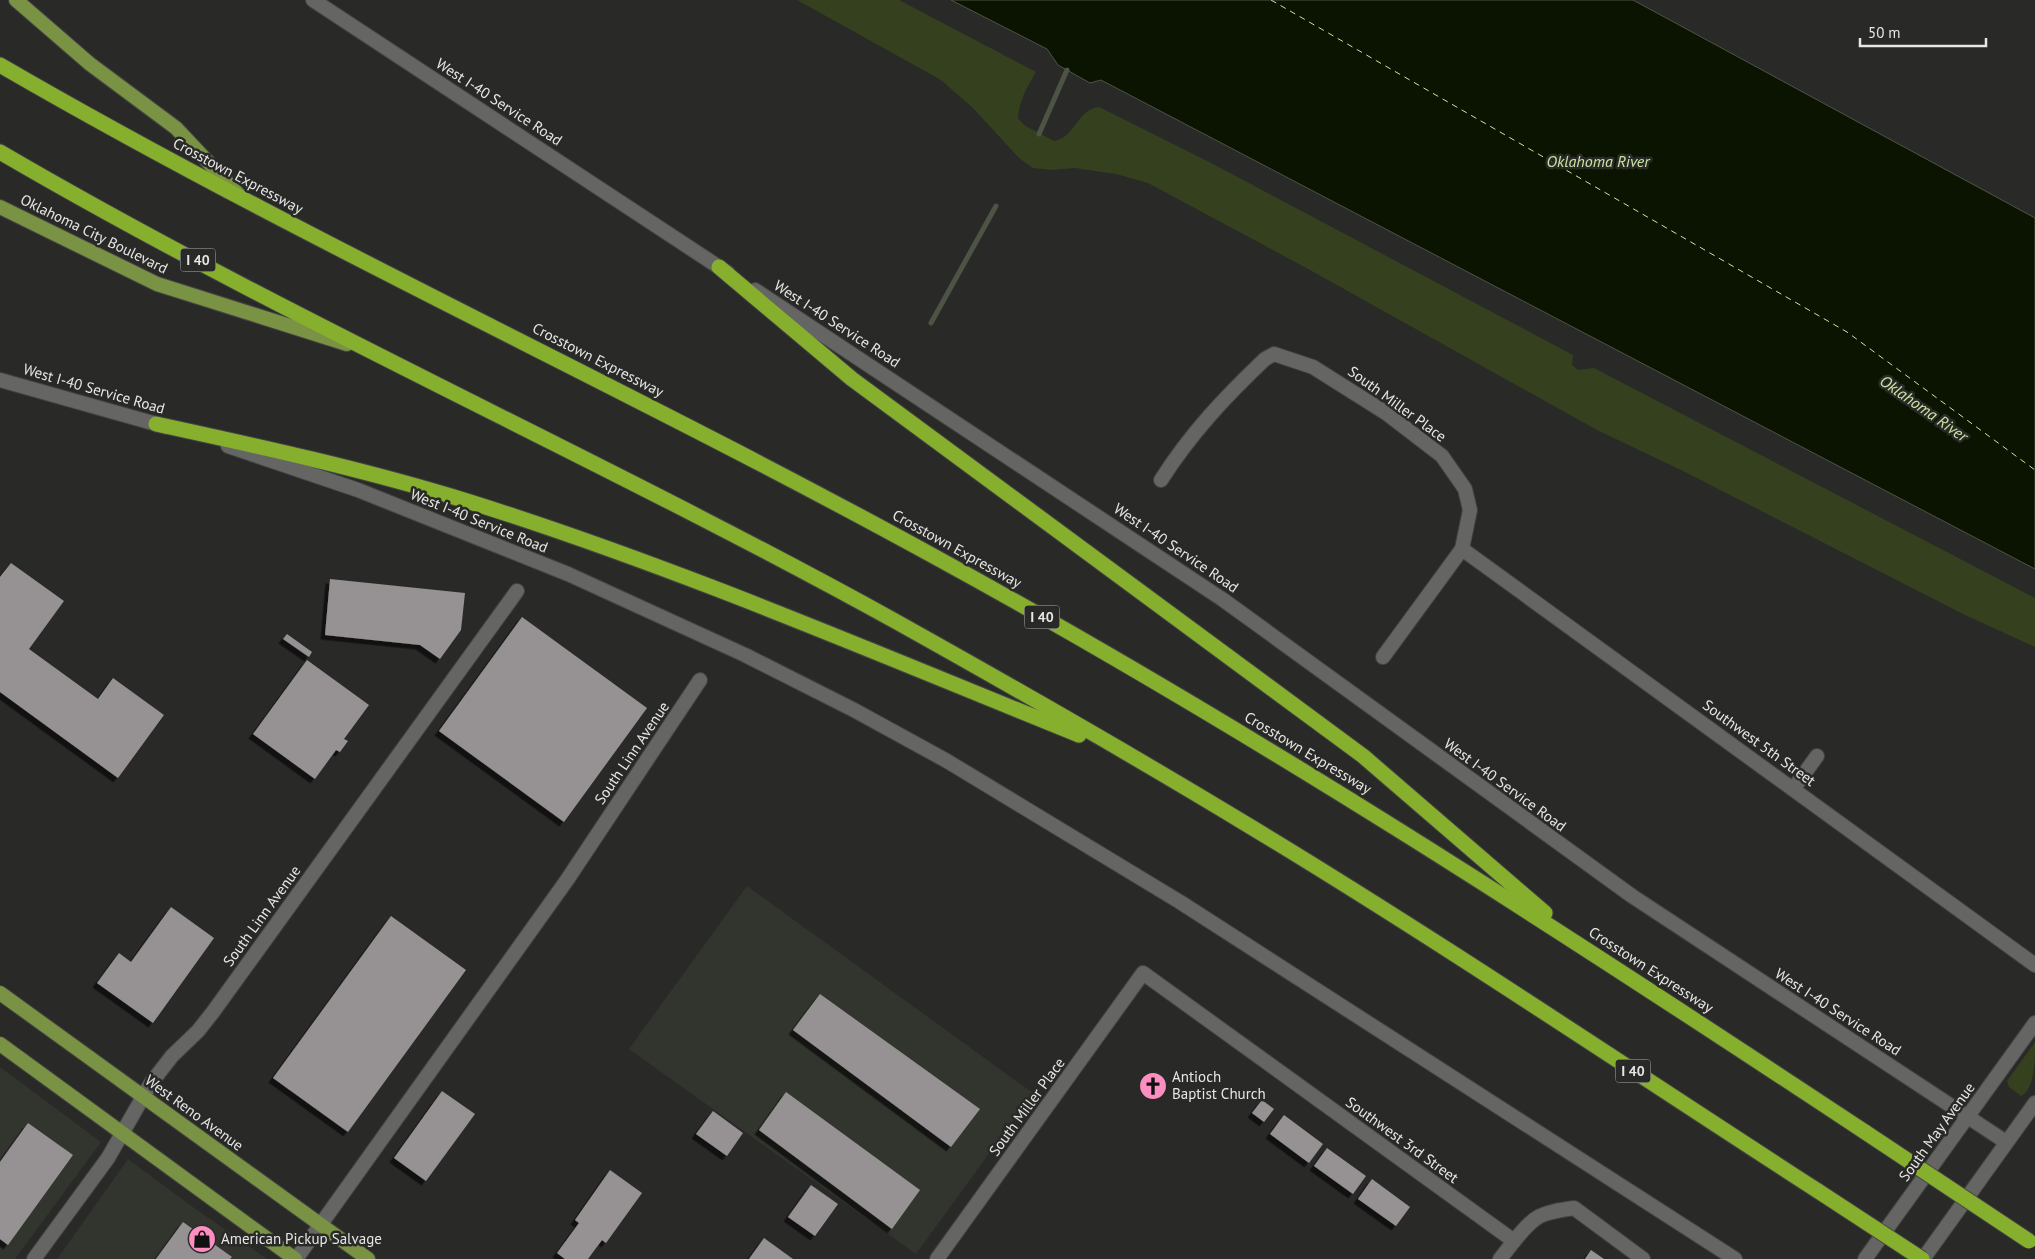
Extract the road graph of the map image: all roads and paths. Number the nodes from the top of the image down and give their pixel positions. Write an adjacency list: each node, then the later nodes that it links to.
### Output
1 (16, 0): 5 (main road)
2 (313, 0): 7 (main road, West I-40 Service Road)
3 (0, 65): 5 (highway, Crosstown Expressway / I 40)
4 (0, 152): 8 (highway, I 40)
5 (241, 198): 19 (highway, Crosstown Expressway / I 40)
6 (0, 207): 8 (main road, Oklahoma City Boulevard)
7 (719, 267): 19 (highway); 27 (main road, West I-40 Service Road)
8 (375, 353): 17 (highway, I 40)
9 (0, 380): 10 (main road, West I-40 Service Road)
10 (156, 424): 17 (highway); 39 (main road, West I-40 Service Road)
11 (1162, 480): 12 (main road, South Miller Place)
12 (1462, 549): 14 (main road, South Miller Place); 18 (main road, Southwest 5th Street)
13 (517, 591): 25 (main road, South Linn Avenue)
14 (1383, 657)
15 (700, 680): 30 (main road, South Linn Avenue)
16 (1817, 756): 18 (main road)
17 (1134, 757): 41 (highway, I 40, bridge)
18 (1794, 788): 20 (main road, Southwest 5th Street)
19 (1586, 948): 32 (highway, Crosstown Expressway / I 40, bridge)
20 (2035, 965)
21 (1143, 973): 31 (main road, Southwest 3rd Street); 36 (main road, South Miller Place)
22 (0, 993): 25 (main road, West Reno Avenue)
23 (2035, 1024): 27 (main road, South May Avenue)
24 (0, 1044): 28 (main road)
25 (144, 1097): 28 (main road, South Linn Avenue); 30 (main road, West Reno Avenue)
26 (2035, 1103): 29 (main road)
27 (1969, 1116): 29 (main road, West I-40 Service Road); 40 (main road, South May Avenue)
28 (122, 1134): 33 (main road, South Linn Avenue); 34 (main road)
29 (2006, 1142): 41 (main road)
30 (320, 1224): 34 (main road, South Linn Avenue); 35 (main road, West Reno Avenue)
31 (1514, 1241): 37 (main road); 38 (main road)
32 (2032, 1243)
33 (34, 1259)
34 (296, 1259)
35 (368, 1259)
36 (937, 1259)
37 (1500, 1259)
38 (1643, 1259)
39 (1735, 1259)
40 (1865, 1259)
41 (1922, 1259)

